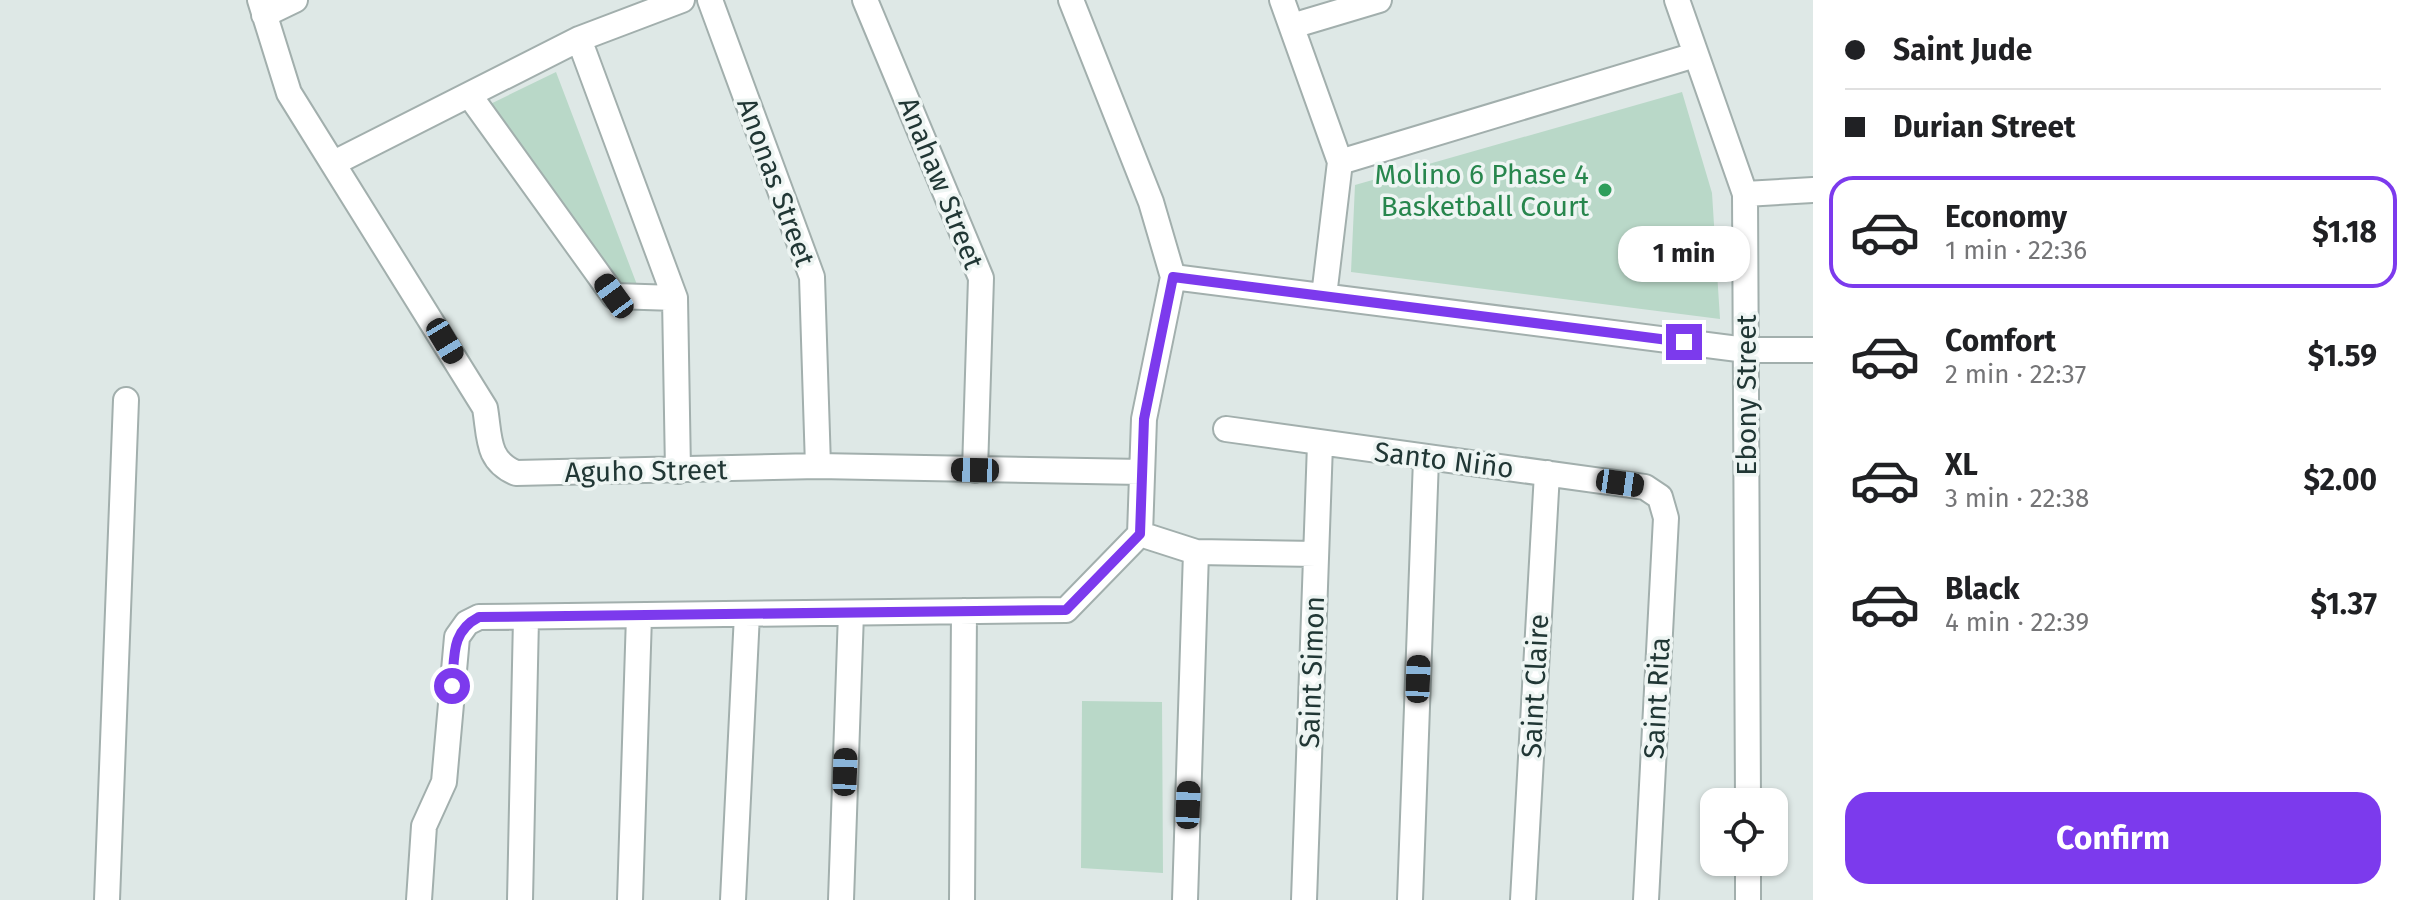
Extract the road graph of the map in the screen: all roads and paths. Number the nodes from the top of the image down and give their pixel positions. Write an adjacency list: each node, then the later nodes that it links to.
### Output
1 (295, 0): 9 (street)
2 (682, 0): 11 (street)
3 (710, 0): 27 (street, Anonas Street)
4 (865, 0): 28 (street, Anahaw Street)
5 (1071, 0): 18 (street)
6 (1282, 0): 10 (street)
7 (1379, 0): 10 (street)
8 (1677, 0): 12 (street, Ebony Street)
9 (262, 8): 15 (street)
10 (1292, 26): 14 (street)
11 (579, 39): 13 (street); 20 (street)
12 (1695, 55): 14 (street); 17 (street, Ebony Street)
13 (470, 96): 15 (street); 20 (street)
14 (1340, 162): 19 (street)
15 (334, 163): 29 (street, Aguho Street)
16 (1813, 190): 17 (street)
17 (1745, 194): 21 (street, Ebony Street)
18 (1173, 277): 19 (street); 30 (street)
19 (1324, 296): 21 (street)
20 (675, 298): 29 (street)
21 (1746, 350): 22 (street); 41 (street, Ebony Street)
22 (1813, 350)
23 (126, 400): 43 (street)
24 (1226, 429): 25 (street, Santo Niño)
25 (1320, 444): 26 (street, Santo Niño); 35 (street, Saint Simon)
26 (1426, 459): 31 (street, Santo Niño); 52 (street)
27 (818, 466): 28 (street, Aguho Street); 29 (street, Aguho Street)
28 (975, 470): 30 (street, Aguho Street)
29 (678, 471)
30 (1142, 472): 33 (street)
31 (1547, 473): 32 (street, Santo Niño); 53 (street, Saint Claire)
32 (1660, 497): 54 (street, Saint Rita)
33 (1140, 534): 34 (street); 36 (street)
34 (1196, 552): 35 (street); 50 (street)
35 (1316, 554): 51 (street, Saint Simon)
36 (964, 611): 37 (street); 49 (street)
37 (851, 613): 38 (street); 48 (street)
38 (747, 614): 39 (street); 47 (street)
39 (639, 616): 40 (street); 46 (street)
40 (526, 618): 44 (street); 45 (street)
41 (1748, 788)
42 (1748, 876): 55 (street)
43 (107, 900)
44 (419, 900)
45 (520, 900)
46 (630, 900)
47 (733, 900)
48 (841, 900)
49 (962, 900)
50 (1185, 900)
51 (1304, 900)
52 (1410, 900)
53 (1523, 900)
54 (1646, 900)
55 (1748, 900)

